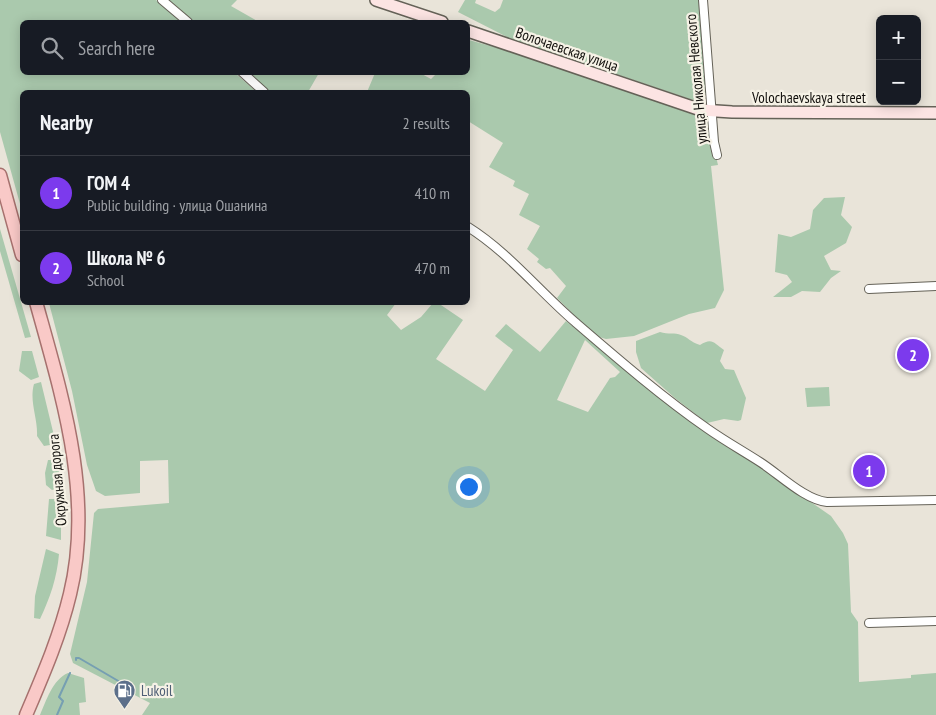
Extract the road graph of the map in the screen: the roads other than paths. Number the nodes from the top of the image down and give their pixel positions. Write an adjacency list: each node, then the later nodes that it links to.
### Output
1 (162, 0): 4 (street)
2 (376, 0): 5 (street)
3 (703, 0): 9 (street, улица Николая Невского)
4 (186, 20)
5 (436, 20)
6 (470, 32): 9 (street, Волочаевская улица)
7 (245, 75): 8 (street)
8 (262, 90)
9 (712, 112): 10 (street, Volochaevskaya street); 11 (street, улица Николая Невского)
10 (936, 113)
11 (717, 155)
12 (0, 175): 14 (main road)
13 (470, 228): 18 (street)
14 (20, 248)
15 (936, 286): 16 (street)
16 (869, 289)
17 (37, 305): 21 (main road, Окружная дорога)
18 (936, 500)
19 (936, 621): 20 (street)
20 (869, 623)
21 (50, 656): 22 (main road, Окружная дорога); 23 (main road, Окружная дорога)
22 (17, 715)
23 (26, 715)

